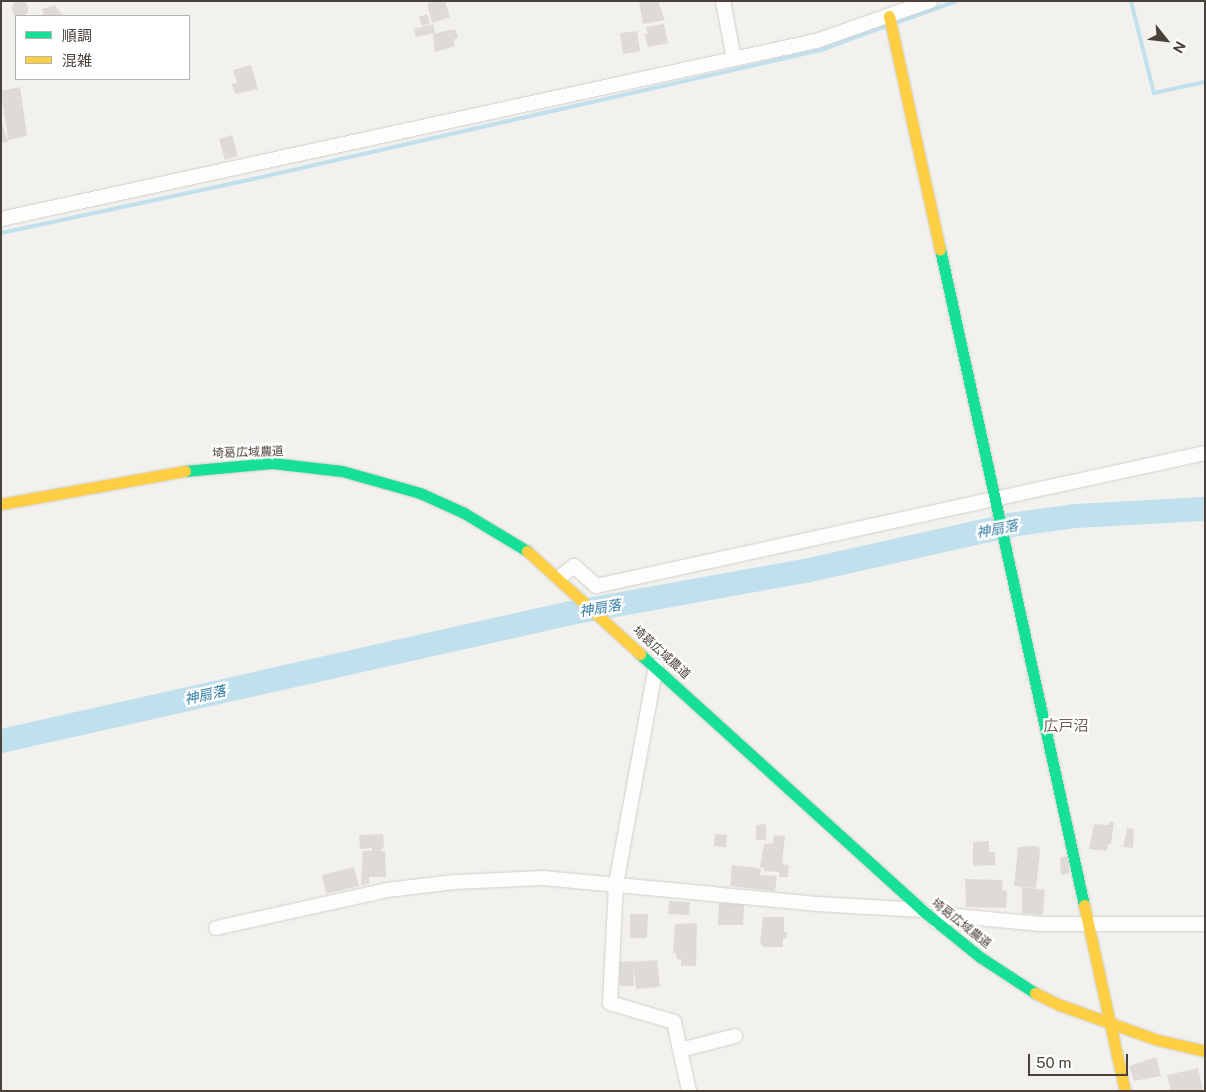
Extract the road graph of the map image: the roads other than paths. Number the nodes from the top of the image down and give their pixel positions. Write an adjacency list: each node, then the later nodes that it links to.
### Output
1 (723, 1): 4 (street)
2 (930, 1): 3 (street)
3 (889, 16): 4 (street); 7 (street)
4 (734, 59): 5 (street)
5 (1, 219)
6 (1205, 453): 7 (street)
7 (996, 499): 9 (street); 14 (street)
8 (1, 504): 9 (street, 埼葛広域農道)
9 (559, 578): 10 (street, 埼葛広域農道)
10 (656, 666): 11 (street); 12 (street, 埼葛広域農道)
11 (616, 885): 12 (street); 16 (street); 19 (street)
12 (922, 910): 13 (street, 埼葛広域農道)
13 (937, 922): 14 (street); 17 (street, 埼葛広域農道)
14 (1088, 924): 15 (street); 17 (street)
15 (1205, 924)
16 (216, 928)
17 (1110, 1023): 20 (street, 埼葛広域農道); 22 (street)
18 (735, 1036): 19 (street)
19 (680, 1050): 21 (street)
20 (1205, 1051)
21 (688, 1091)
22 (1125, 1091)

